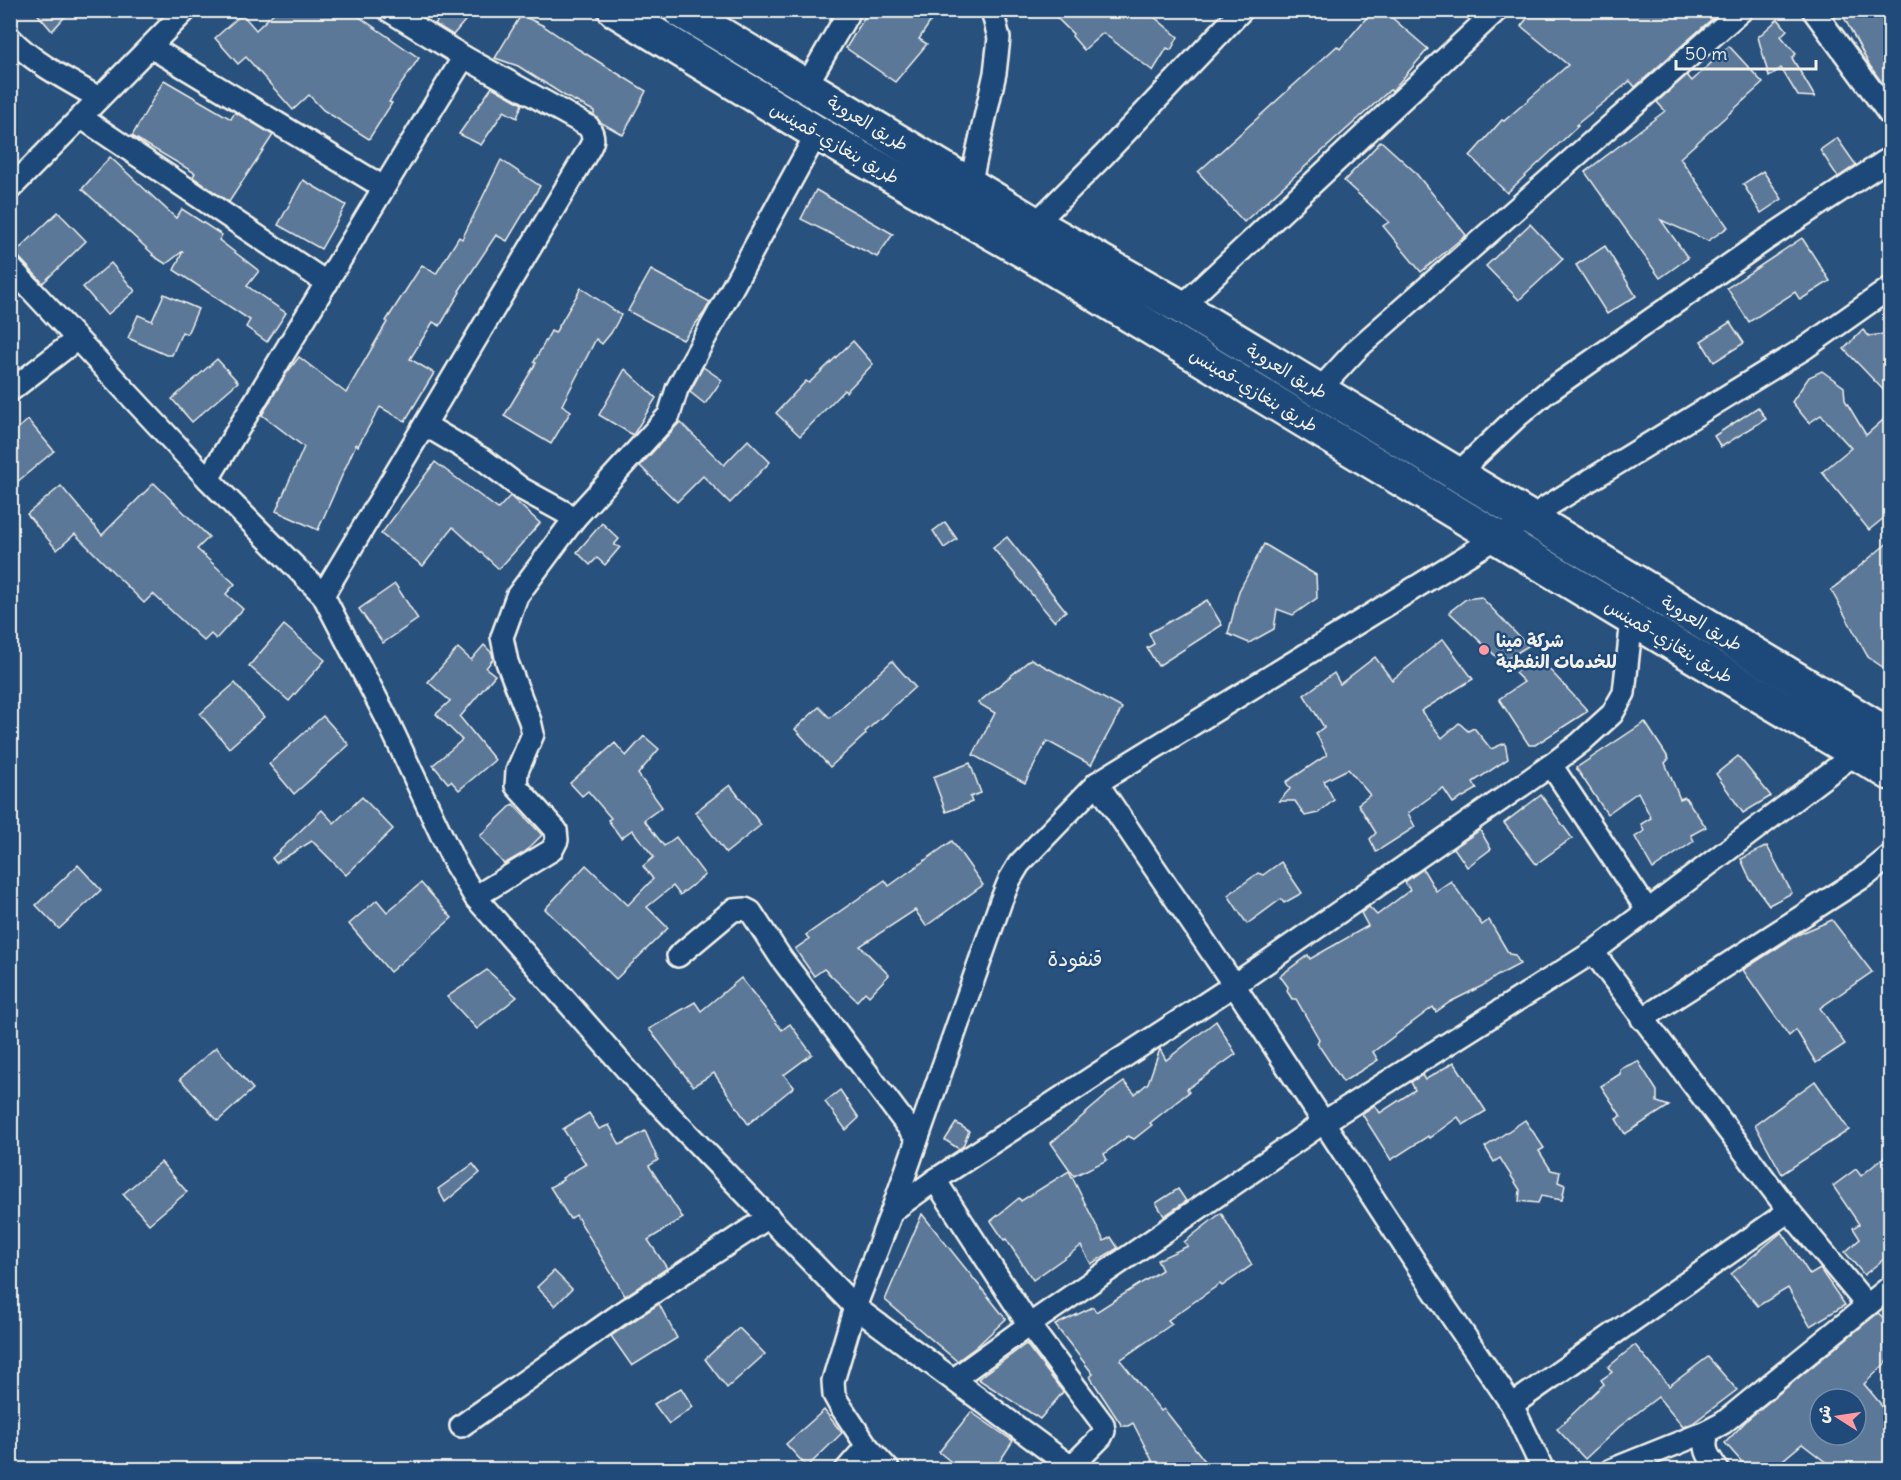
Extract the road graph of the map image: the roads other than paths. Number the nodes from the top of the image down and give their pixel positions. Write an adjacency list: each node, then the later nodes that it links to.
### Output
1 (186, 10): 12 (street)
2 (388, 10): 13 (street)
3 (615, 10): 18 (main road, طريق بنغازي-قمينس)
4 (680, 10): 14 (main road, طريق العروبة)
5 (850, 10): 14 (street)
6 (992, 10): 20 (street)
7 (1242, 10): 23 (street)
8 (1497, 10): 27 (street)
9 (1742, 10): 29 (street)
10 (1813, 10): 16 (street)
11 (10, 38): 15 (street)
12 (151, 47): 15 (street); 21 (street)
13 (464, 57): 21 (street); 31 (street)
14 (806, 86): 20 (main road, طريق العروبة)
15 (99, 98): 17 (street)
16 (1890, 115)
17 (82, 118): 22 (street); 25 (street)
18 (817, 133): 34 (street); 36 (main road, طريق بنغازي-قمينس)
19 (1890, 158): 32 (street)
20 (970, 185): 23 (main road, طريق العروبة)
21 (383, 187): 25 (street)
22 (10, 189)
23 (1035, 224): 27 (main road, طريق العروبة)
24 (10, 267): 28 (street)
25 (327, 283): 33 (street)
26 (1890, 288): 35 (street)
27 (1181, 307): 29 (main road, طريق العروبة)
28 (77, 339): 30 (street); 33 (street)
29 (1319, 390): 32 (main road, طريق العروبة)
30 (10, 391)
31 (425, 425): 34 (street); 37 (street)
32 (1457, 474): 35 (main road, طريق العروبة)
33 (208, 479): 37 (street)
34 (575, 518): 45 (street)
35 (1529, 518): 36 (street); 39 (main road, طريق العروبة)
36 (1498, 537): 38 (main road, طريق بنغازي-قمينس); 43 (street)
37 (323, 595): 45 (street)
38 (1632, 620): 40 (main road, طريق بنغازي-قمينس); 41 (street)
39 (1890, 736)
40 (1856, 753): 42 (main road, طريق بنغازي-قمينس); 46 (street)
41 (1551, 765): 46 (street); 49 (street)
42 (1890, 773)
43 (1097, 783): 49 (street); 52 (street)
44 (1890, 856): 50 (street)
45 (475, 897): 56 (street)
46 (1648, 911): 47 (street)
47 (1593, 952): 50 (street); 51 (street)
48 (678, 956): 52 (street)
49 (1234, 985): 51 (street); 53 (street)
50 (1642, 1019): 55 (street)
51 (1324, 1122): 60 (street); 62 (street)
52 (917, 1139): 54 (street)
53 (935, 1180): 54 (street); 60 (street)
54 (892, 1211): 59 (street)
55 (1789, 1211): 58 (street); 62 (street)
56 (769, 1217): 59 (street); 63 (street)
57 (1890, 1287): 58 (street)
58 (1867, 1305): 64 (street)
59 (855, 1307): 61 (street); 65 (street)
60 (1029, 1325): 61 (street); 66 (street)
61 (954, 1379): 66 (street)
62 (1512, 1405): 69 (street)
63 (461, 1426)
64 (1708, 1431): 70 (street); 71 (street)
65 (867, 1446): 67 (street); 68 (street)
66 (1070, 1468)
67 (846, 1470)
68 (889, 1470)
69 (1543, 1470)
70 (1611, 1470)
71 (1718, 1470)

